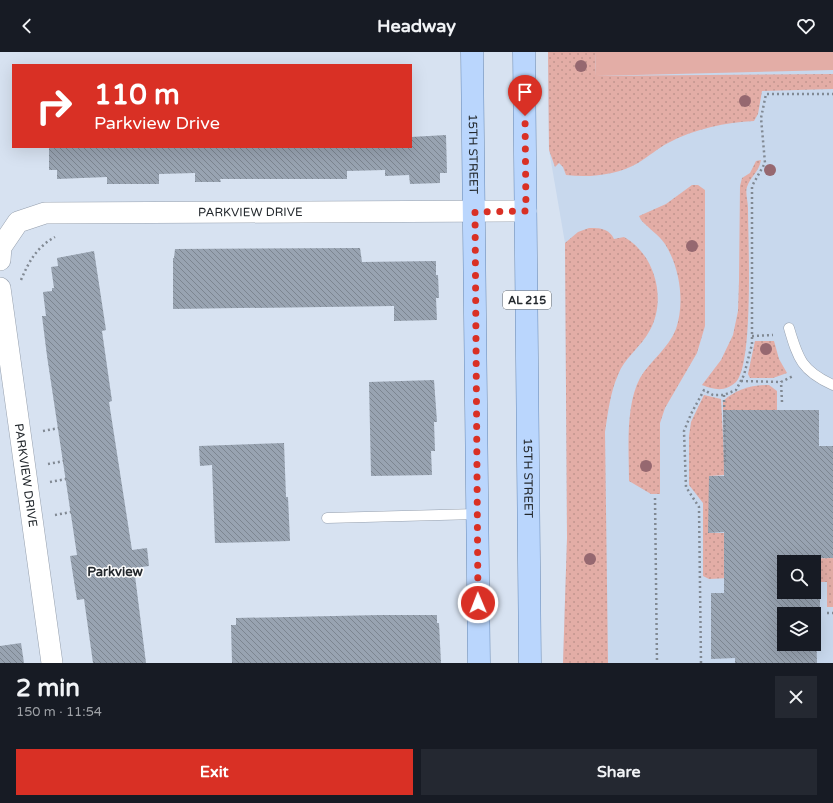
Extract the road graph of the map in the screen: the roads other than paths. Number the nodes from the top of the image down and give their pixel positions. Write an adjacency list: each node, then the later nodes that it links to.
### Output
1 (472, 52): 4 (main road, 15TH STREET)
2 (524, 52): 3 (main road, 15TH STREET / AL 215)
3 (526, 211): 4 (street, PARKVIEW DRIVE); 13 (main road, 15TH STREET / AL 215)
4 (475, 212): 5 (street, PARKVIEW DRIVE); 9 (main road, 15TH STREET)
5 (0, 260)
6 (0, 288): 11 (street, PARKVIEW DRIVE)
7 (789, 328): 8 (lane)
8 (833, 385)
9 (477, 514): 10 (lane); 12 (main road, 15TH STREET)
10 (327, 518)
11 (52, 663)
12 (479, 663)
13 (530, 663)

